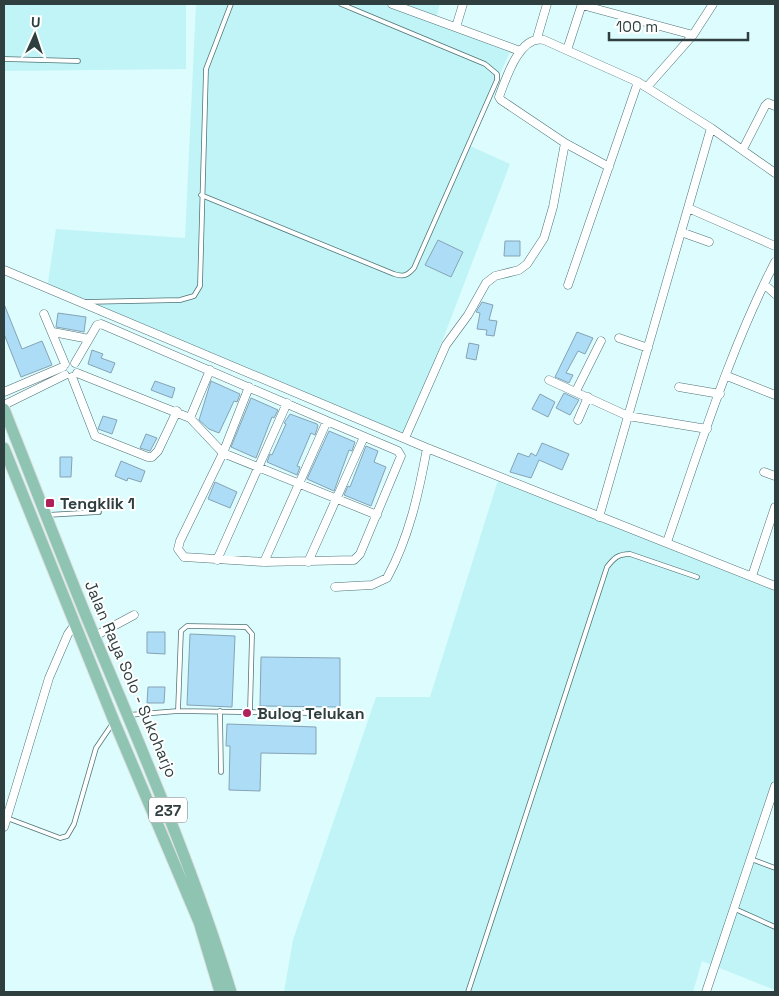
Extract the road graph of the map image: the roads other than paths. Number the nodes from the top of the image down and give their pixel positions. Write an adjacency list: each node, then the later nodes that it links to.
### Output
1 (231, 4): 23 (lane)
2 (341, 4): 23 (lane)
3 (392, 4): 8 (street)
4 (464, 4): 8 (street)
5 (547, 4): 10 (street)
6 (582, 4): 9 (street); 11 (street)
7 (713, 4): 9 (street)
8 (456, 27): 12 (street)
9 (693, 35): 16 (street)
10 (537, 38): 11 (street); 12 (street)
11 (567, 50): 15 (street)
12 (520, 51): 19 (street)
13 (4, 59): 14 (lane)
14 (78, 61)
15 (638, 82): 16 (street); 21 (street)
16 (647, 87): 18 (street)
17 (775, 106): 20 (street)
18 (711, 128): 20 (street); 24 (street)
19 (565, 143): 21 (street); 61 (street)
20 (743, 149): 22 (street)
21 (608, 167): 31 (street)
22 (775, 172)
23 (201, 195): 33 (lane)
24 (688, 208): 25 (street); 27 (street)
25 (681, 232): 26 (street); 39 (street)
26 (709, 242)
27 (775, 246)
28 (775, 262): 30 (street)
29 (4, 270): 33 (street)
30 (764, 284): 32 (street); 42 (street)
31 (568, 286)
32 (775, 294)
33 (77, 302): 61 (street)
34 (44, 314): 35 (street)
35 (53, 332): 37 (street); 41 (street)
36 (619, 338): 39 (street)
37 (89, 339): 40 (street); 41 (street)
38 (601, 341): 46 (street)
39 (648, 348): 55 (street)
40 (210, 370): 44 (street); 56 (street)
41 (68, 371): 47 (street); 52 (street); 54 (street); 54 (street)
42 (729, 377): 48 (street); 49 (street)
43 (549, 380): 46 (street)
44 (249, 387): 51 (street); 64 (street)
45 (679, 387): 48 (street)
46 (576, 391): 50 (street)
47 (4, 392)
48 (720, 394): 59 (street)
49 (775, 395)
50 (588, 397): 55 (street); 57 (street)
51 (287, 404): 58 (street); 65 (street)
52 (4, 405)
53 (4, 409): 72 (main road, Jalan Raya Solo - Sukoharjo / 237)
54 (177, 411): 56 (street)
55 (628, 416): 59 (street); 74 (street)
56 (190, 418): 64 (street)
57 (578, 420)
58 (327, 421): 60 (street); 68 (street)
59 (707, 429): 75 (street)
60 (364, 437): 69 (street); 73 (street)
61 (405, 438): 63 (street)
62 (4, 448): 84 (main road, Jalan Raya Solo - Sukoharjo / 237)
63 (427, 448): 74 (street); 82 (street)
64 (223, 453): 65 (street); 76 (street)
65 (260, 467): 68 (street); 76 (street)
66 (764, 472): 67 (street)
67 (775, 476)
68 (298, 483): 69 (street); 77 (street)
69 (337, 499): 73 (street); 78 (street)
70 (775, 507): 80 (street)
71 (99, 512): 72 (lane)
72 (47, 515): 85 (main road, Jalan Raya Solo - Sukoharjo / 237)
73 (377, 515): 78 (street)
74 (599, 517): 75 (street)
75 (667, 542): 80 (street)
76 (217, 560): 77 (street)
77 (264, 562): 78 (street)
78 (308, 562)
79 (697, 576): 103 (lane)
80 (752, 576): 81 (street)
81 (775, 586)
82 (336, 587)
83 (134, 615): 85 (street)
84 (79, 630): 91 (main road, Jalan Raya Solo - Sukoharjo / 237); 95 (street)
85 (93, 632): 90 (main road, Jalan Raya Solo - Sukoharjo / 237)
86 (220, 710): 87 (lane); 88 (lane); 92 (lane)
87 (178, 711): 88 (lane); 90 (lane)
88 (250, 711): 89 (lane)
89 (311, 712)
90 (128, 715): 91 (main road); 102 (main road, Jalan Raya Solo - Sukoharjo / 237)
91 (114, 721): 95 (lane); 101 (main road, Jalan Raya Solo - Sukoharjo / 237)
92 (221, 772)
93 (775, 786): 94 (street)
94 (773, 800): 97 (street)
95 (6, 818): 96 (street)
96 (4, 827)
97 (751, 859): 98 (lane); 99 (street)
98 (775, 868)
99 (735, 909): 100 (lane); 104 (street)
100 (775, 927)
101 (220, 992)
102 (231, 992)
103 (468, 992)
104 (706, 992)

